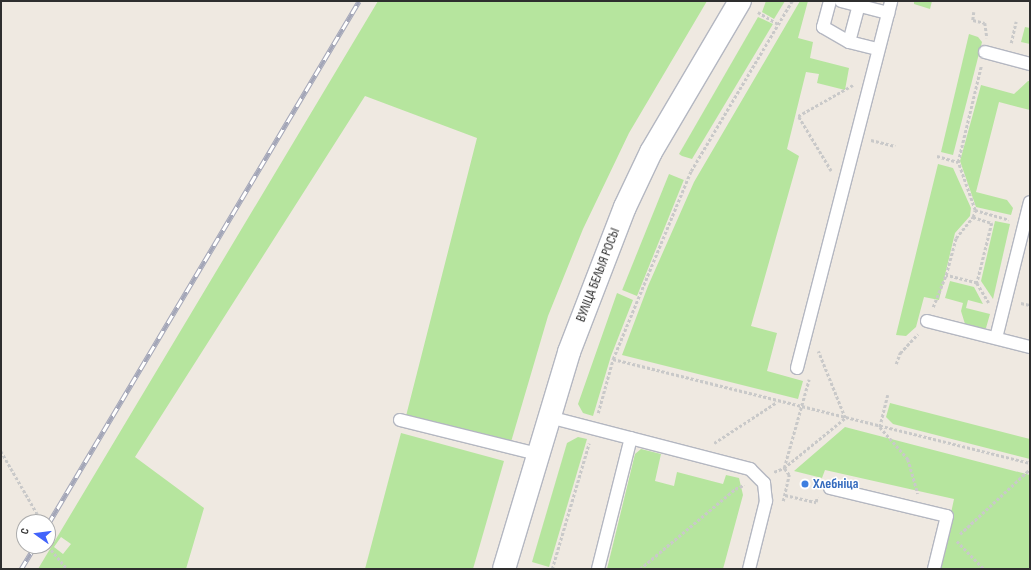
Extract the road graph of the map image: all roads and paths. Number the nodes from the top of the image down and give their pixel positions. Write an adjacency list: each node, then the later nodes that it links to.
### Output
1 (740, 1): 36 (main road, ВУЛІЦА БЕЛЫЯ РОСЫ)
2 (792, 1): 30 (path)
3 (830, 1): 9 (lane)
4 (841, 1): 5 (lane)
5 (859, 5): 6 (lane); 9 (lane)
6 (889, 7): 11 (lane)
7 (974, 12): 12 (path)
8 (1016, 22): 10 (path)
9 (849, 42): 11 (lane)
10 (1010, 48)
11 (878, 49): 14 (lane)
12 (985, 52): 13 (lane); 18 (path)
13 (1030, 64)
14 (872, 74): 19 (lane); 19 (path)
15 (870, 140): 16 (path)
16 (895, 146)
17 (938, 156): 18 (path)
18 (958, 162): 21 (path)
19 (842, 191): 32 (lane)
20 (1030, 202): 23 (lane)
21 (975, 210): 22 (path); 23 (path)
22 (973, 217): 24 (path); 24 (path)
23 (1024, 224): 27 (lane)
24 (946, 275): 25 (path)
25 (927, 321): 27 (lane)
26 (917, 336): 31 (path)
27 (996, 338): 28 (lane)
28 (1030, 347)
29 (817, 348): 37 (path)
30 (613, 359): 34 (path); 40 (path)
31 (896, 364)
32 (797, 368)
33 (888, 395): 39 (path)
34 (778, 402): 35 (path); 44 (path)
35 (802, 407): 37 (path); 46 (path)
36 (549, 417): 40 (lane); 43 (main road, ВУЛІЦА БЕЛЫЯ РОСЫ)
37 (846, 418): 39 (path); 46 (path)
38 (400, 420): 43 (lane)
39 (880, 427): 45 (path); 50 (path)
40 (594, 428): 41 (lane); 55 (path)
41 (631, 438): 44 (lane); 56 (lane)
42 (1, 451): 51 (path)
43 (537, 454): 54 (main road, ВУЛІЦА БЕЛЫЯ РОСЫ)
44 (696, 455): 48 (lane)
45 (1030, 463)
46 (784, 468): 48 (path); 49 (path)
47 (1030, 469): 60 (path)
48 (759, 478): 57 (path); 58 (lane)
49 (830, 488): 50 (lane)
50 (923, 510): 59 (lane)
51 (37, 514)
52 (55, 554): 53 (path)
53 (67, 569)
54 (504, 569)
55 (552, 569)
56 (598, 569)
57 (640, 569)
58 (748, 569)
59 (934, 569)
60 (984, 569)

